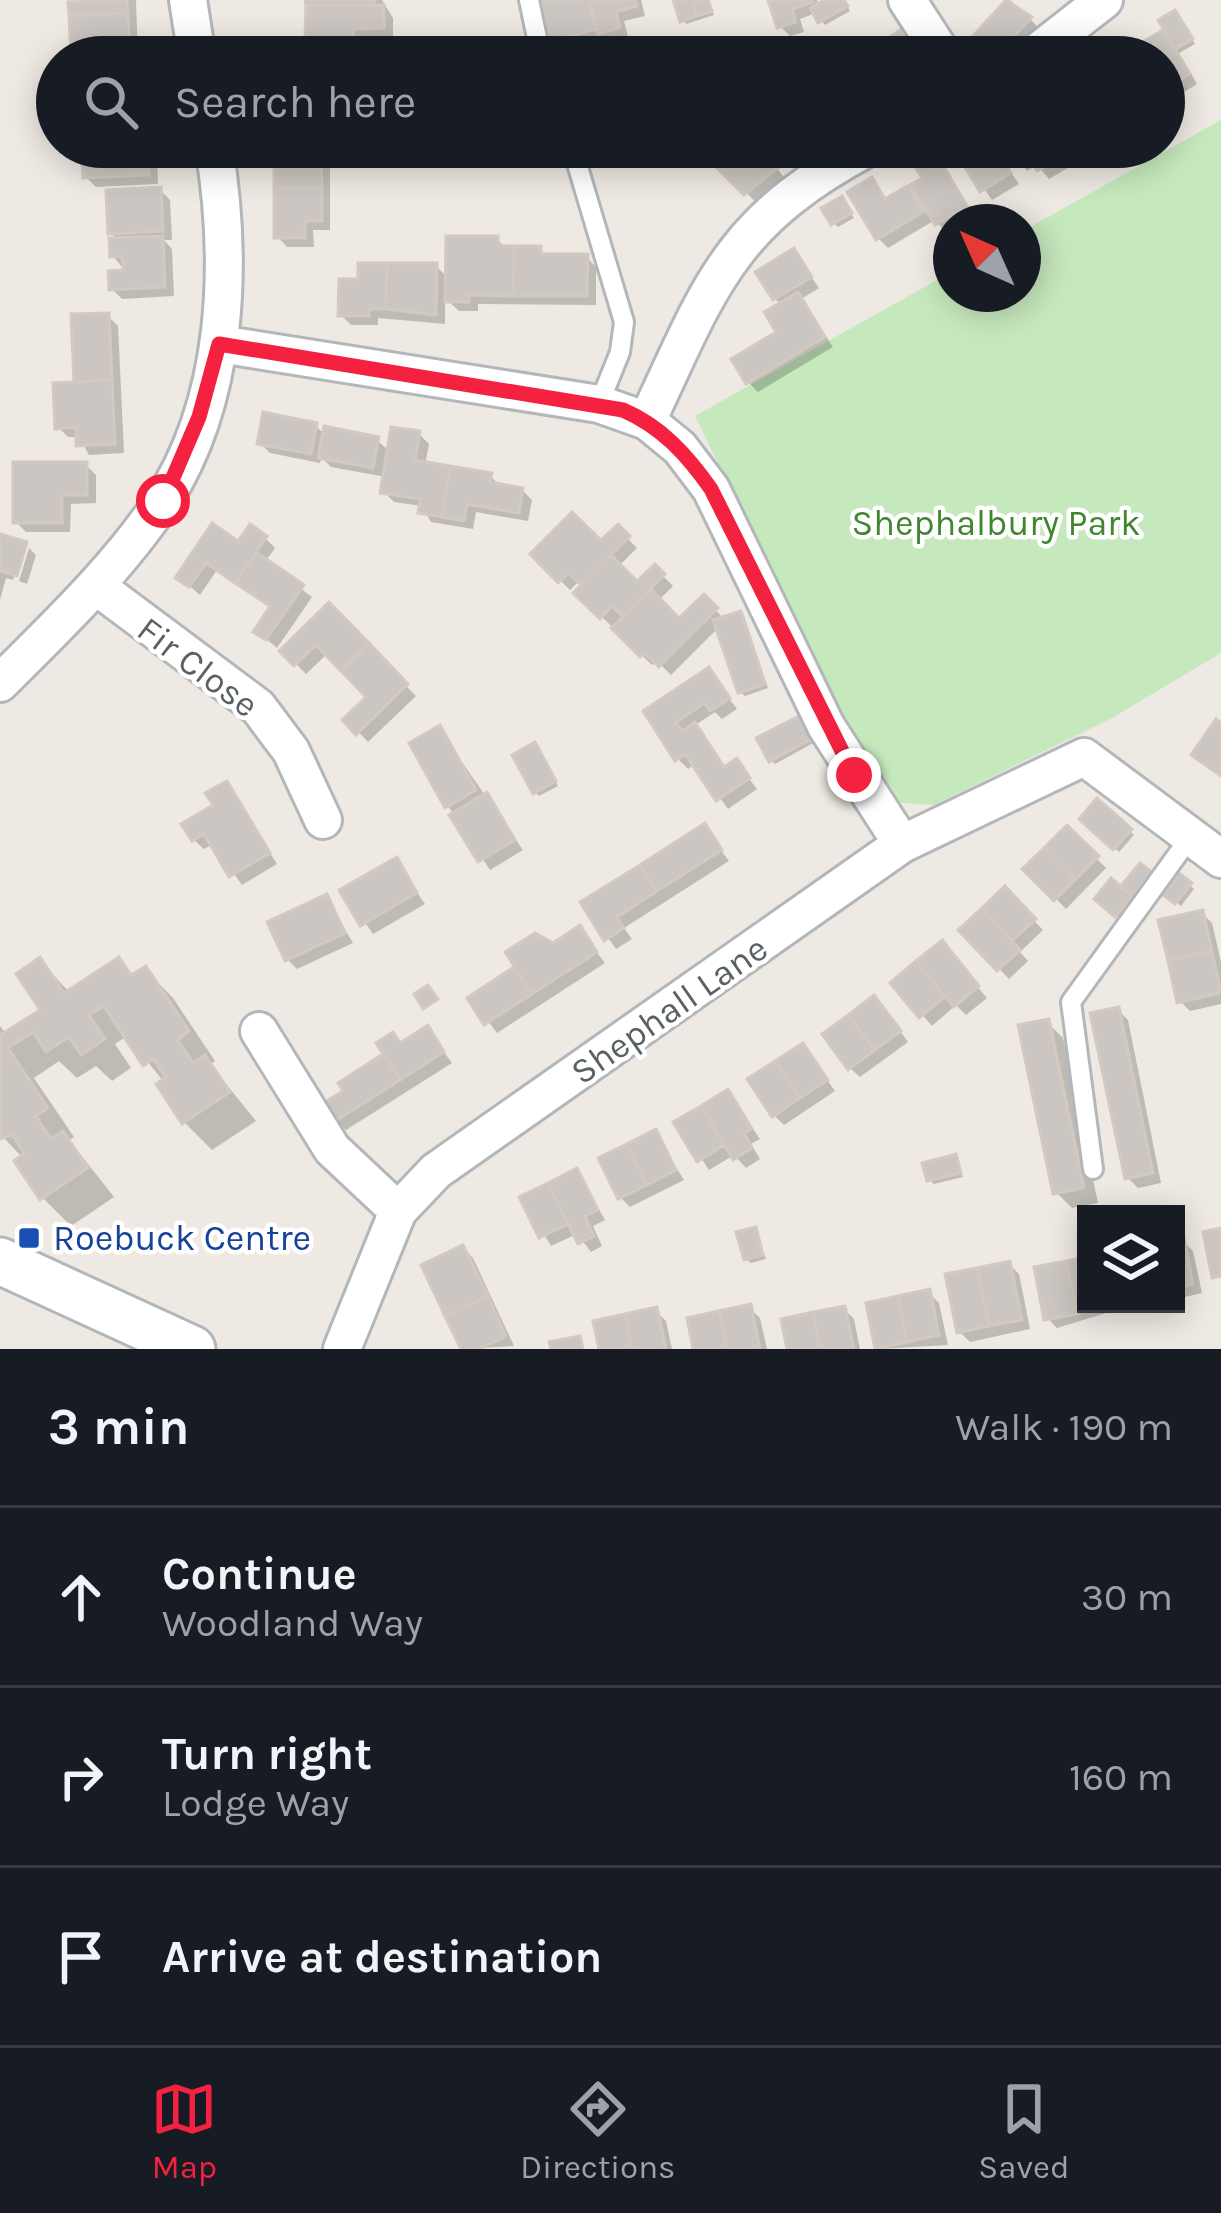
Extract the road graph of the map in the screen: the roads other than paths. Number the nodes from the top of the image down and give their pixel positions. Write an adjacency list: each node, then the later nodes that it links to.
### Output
1 (188, 0): 5 (street)
2 (529, 0): 6 (lane)
3 (907, 0): 7 (street)
4 (1104, 0): 8 (street)
5 (194, 36)
6 (537, 36)
7 (930, 36)
8 (1058, 36)
9 (218, 168): 12 (street)
10 (578, 168): 13 (lane)
11 (835, 168): 14 (street)
12 (219, 344): 13 (street); 15 (street)
13 (599, 404): 14 (street)
14 (647, 421): 19 (street)
15 (96, 586): 16 (street); 17 (street, Fir Close)
16 (0, 683)
17 (323, 820)
18 (1188, 840): 19 (street, Shephall Lane); 20 (street); 22 (lane)
19 (902, 844): 23 (street, Shephall Lane)
20 (1221, 860)
21 (259, 1031): 23 (street)
22 (1094, 1168)
23 (398, 1210): 26 (street, Shephall Lane)
24 (0, 1261): 25 (street)
25 (192, 1349)
26 (342, 1349)

